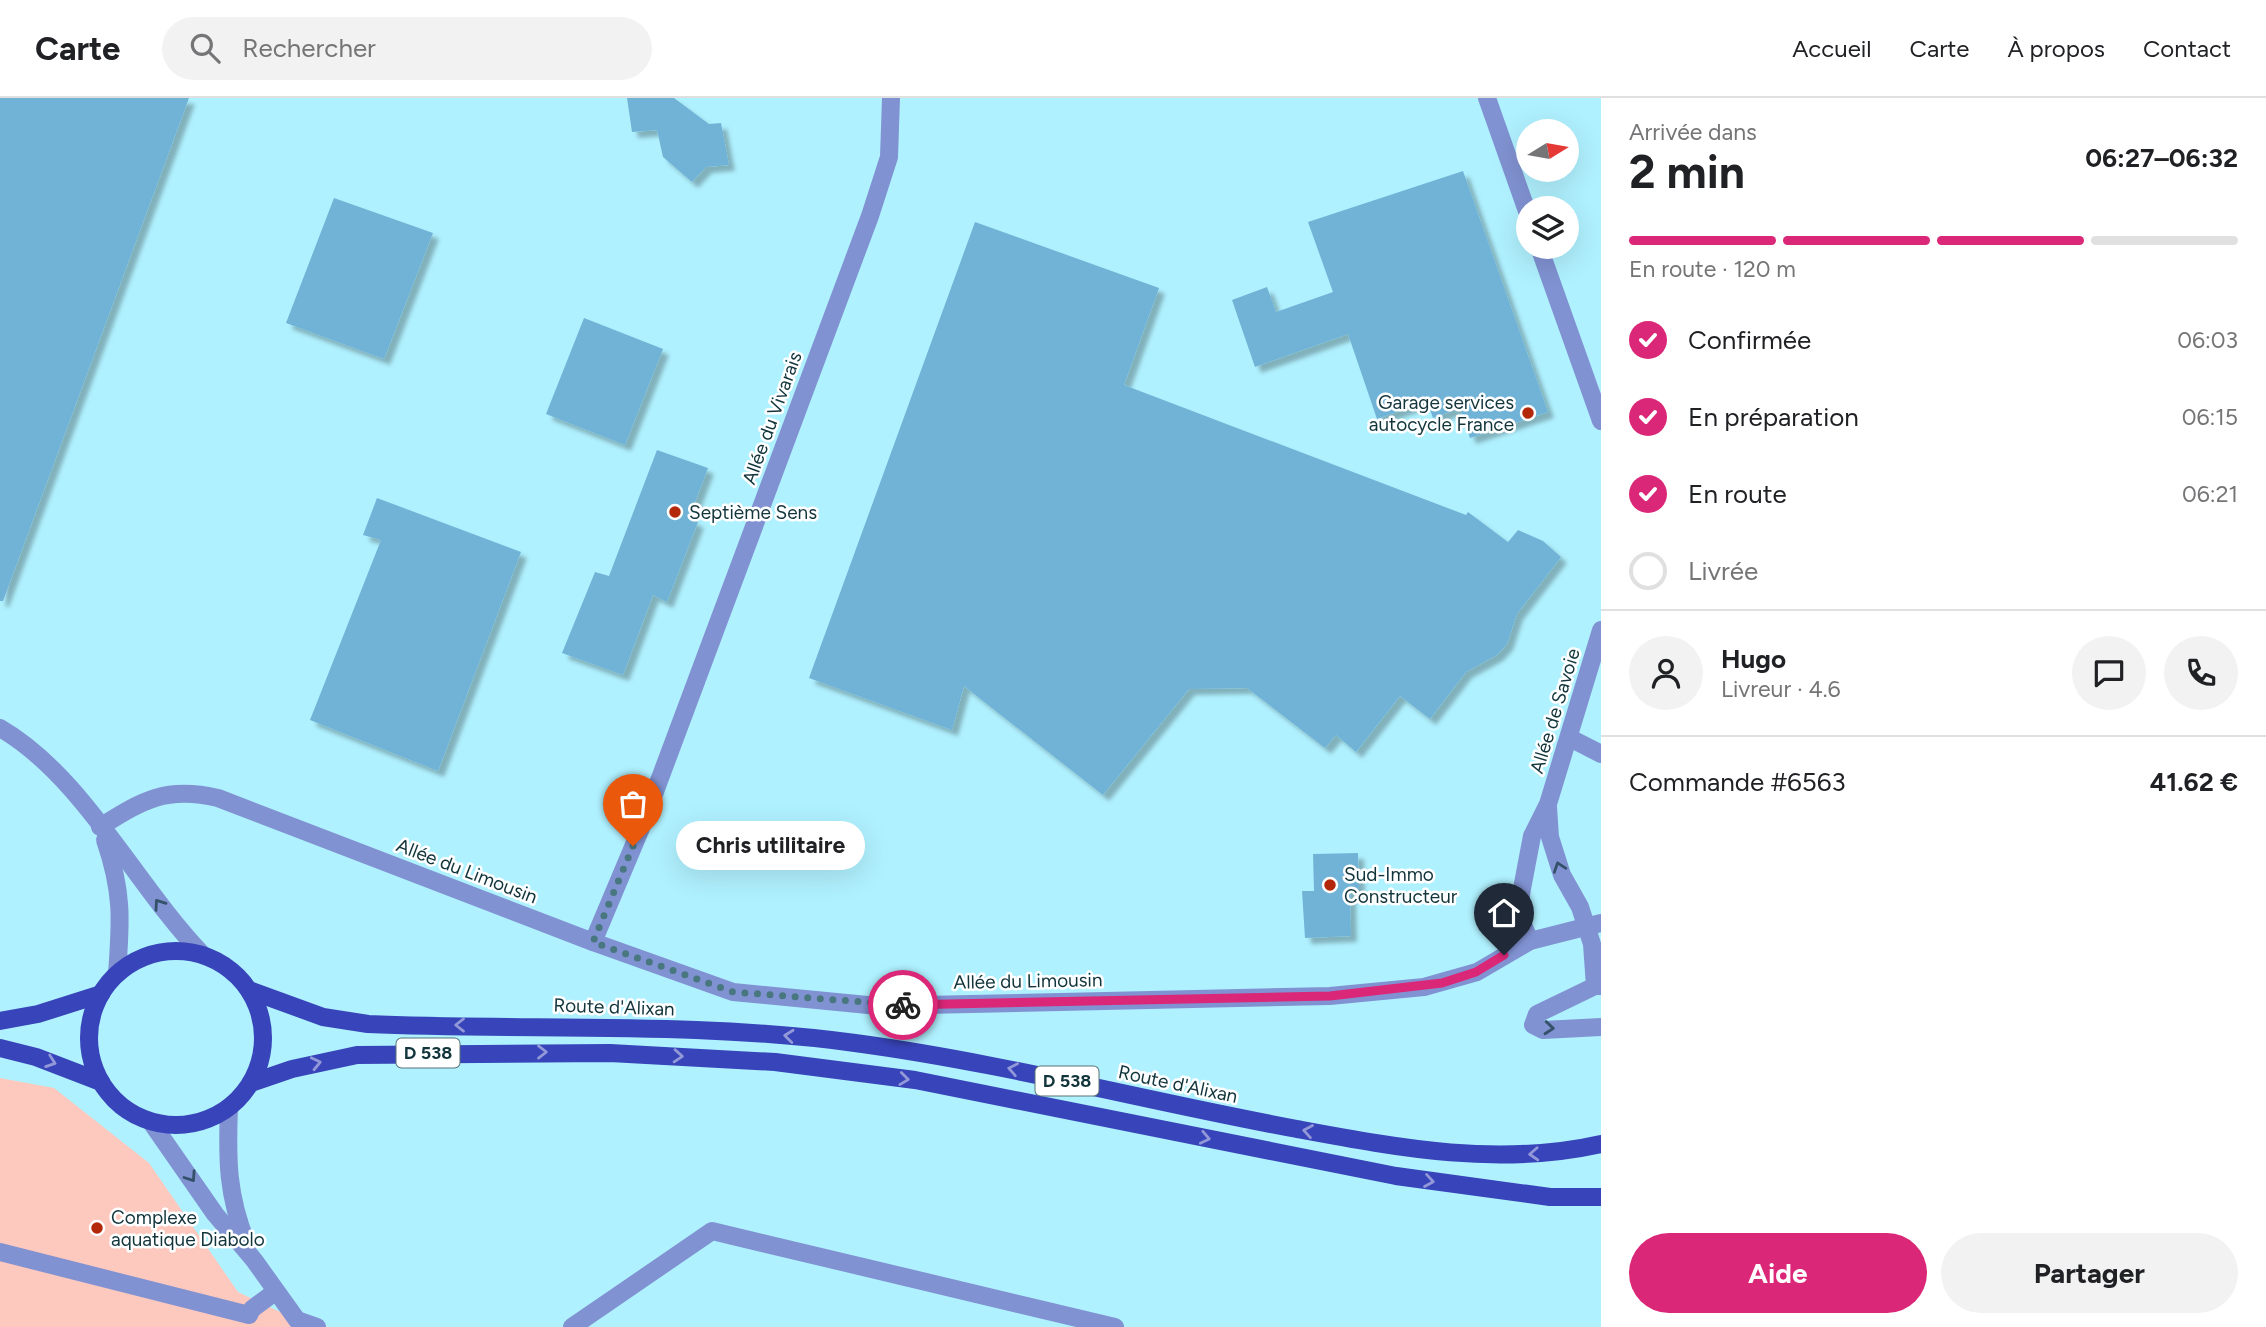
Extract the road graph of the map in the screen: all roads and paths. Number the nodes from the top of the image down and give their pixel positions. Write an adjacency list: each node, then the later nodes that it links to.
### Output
1 (891, 98): 14 (street, Allée du Vivarais)
2 (1487, 98): 3 (street)
3 (1522, 196)
4 (1543, 259): 5 (street)
5 (1601, 421)
6 (1601, 630): 8 (street, Allée de Savoie)
7 (0, 728): 11 (street)
8 (1570, 738): 9 (street); 10 (street, Allée de Savoie)
9 (1601, 754)
10 (1548, 804): 12 (street, Allée de Savoie, one-way to 10); 13 (street, Allée de Savoie)
11 (100, 827): 14 (street, Allée du Limousin); 15 (street, one-way to 11); 16 (street)
12 (1594, 924): 13 (street, Allée du Limousin); 17 (street, Allée de Savoie)
13 (1530, 941): 14 (street, Allée du Limousin)
14 (593, 942)
15 (203, 955): 16 (main road, Route d'Alixan); 18 (main road, Route d'Alixan)
16 (117, 974): 19 (main road, Route d'Alixan)
17 (1598, 986): 21 (street, one-way to 21)
18 (249, 990): 24 (main road, Route d'Alixan); 27 (main road, Route d'Alixan / D 538, one-way to 18)
19 (101, 994): 20 (main road); 23 (main road, Route d'Alixan)
20 (0, 1021)
21 (1601, 1027)
22 (0, 1048): 23 (main road, Route d'Alixan, one-way to 23)
23 (101, 1082): 26 (main road, Route d'Alixan)
24 (251, 1083): 25 (main road, Route d'Alixan); 28 (main road, Route d'Alixan / D 538, one-way to 28)
25 (229, 1107): 26 (main road, Route d'Alixan); 30 (street)
26 (151, 1122): 30 (street, one-way to 30)
27 (1601, 1144)
28 (1601, 1197)
29 (0, 1252): 31 (street)
30 (254, 1260): 31 (street)
31 (275, 1292): 32 (street)
32 (317, 1327)
33 (572, 1327): 34 (street)
34 (1115, 1327)

